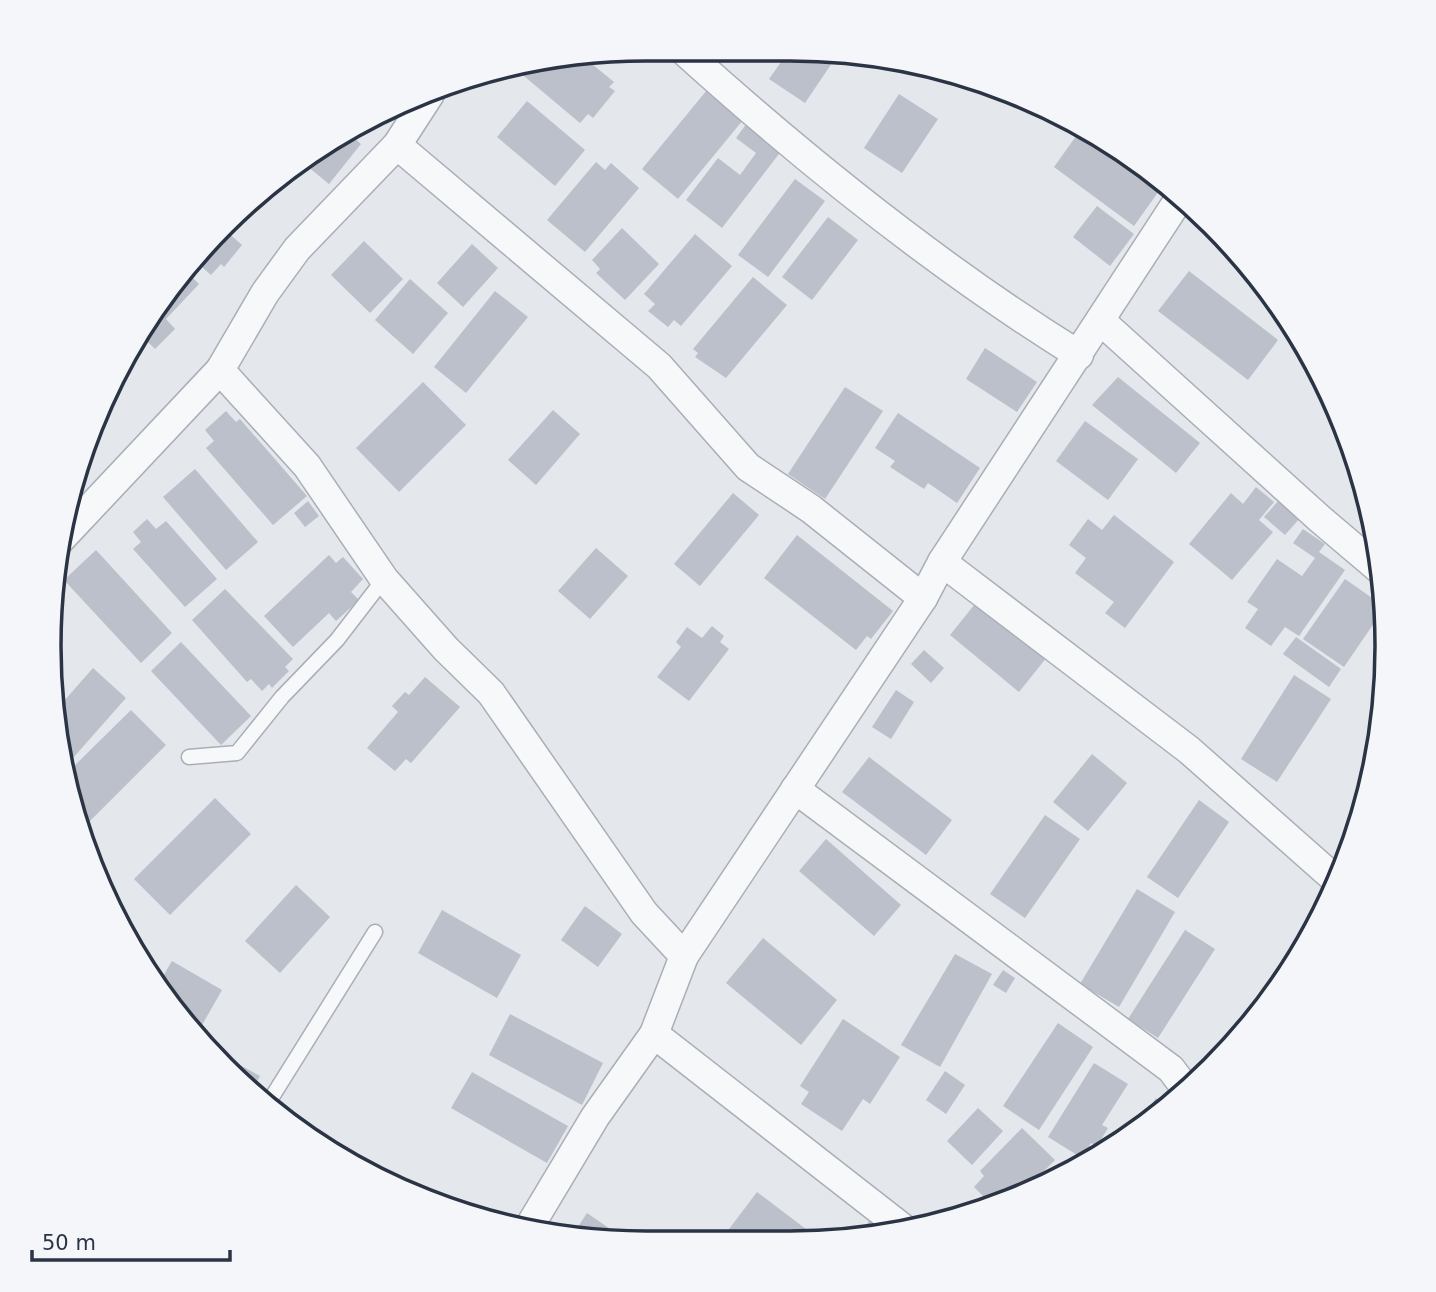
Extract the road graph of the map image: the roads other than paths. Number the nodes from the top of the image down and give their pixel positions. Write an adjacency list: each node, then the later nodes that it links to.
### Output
1 (696, 61): 6 (street)
2 (422, 106): 3 (street)
3 (397, 145): 7 (street); 12 (street)
4 (1175, 205): 5 (street)
5 (1101, 322): 6 (street); 9 (street)
6 (1079, 355): 10 (street)
7 (220, 370): 8 (street); 11 (street)
8 (74, 526)
9 (1368, 560)
10 (942, 562): 12 (street); 15 (street)
11 (384, 579): 13 (lane); 17 (street)
12 (923, 598): 14 (street)
13 (189, 757)
14 (795, 789): 17 (street); 19 (street)
15 (1328, 873)
16 (375, 932): 20 (lane)
17 (684, 956): 18 (street)
18 (654, 1034): 21 (street); 22 (street)
19 (1180, 1082)
20 (273, 1096)
21 (533, 1220)
22 (894, 1222)

